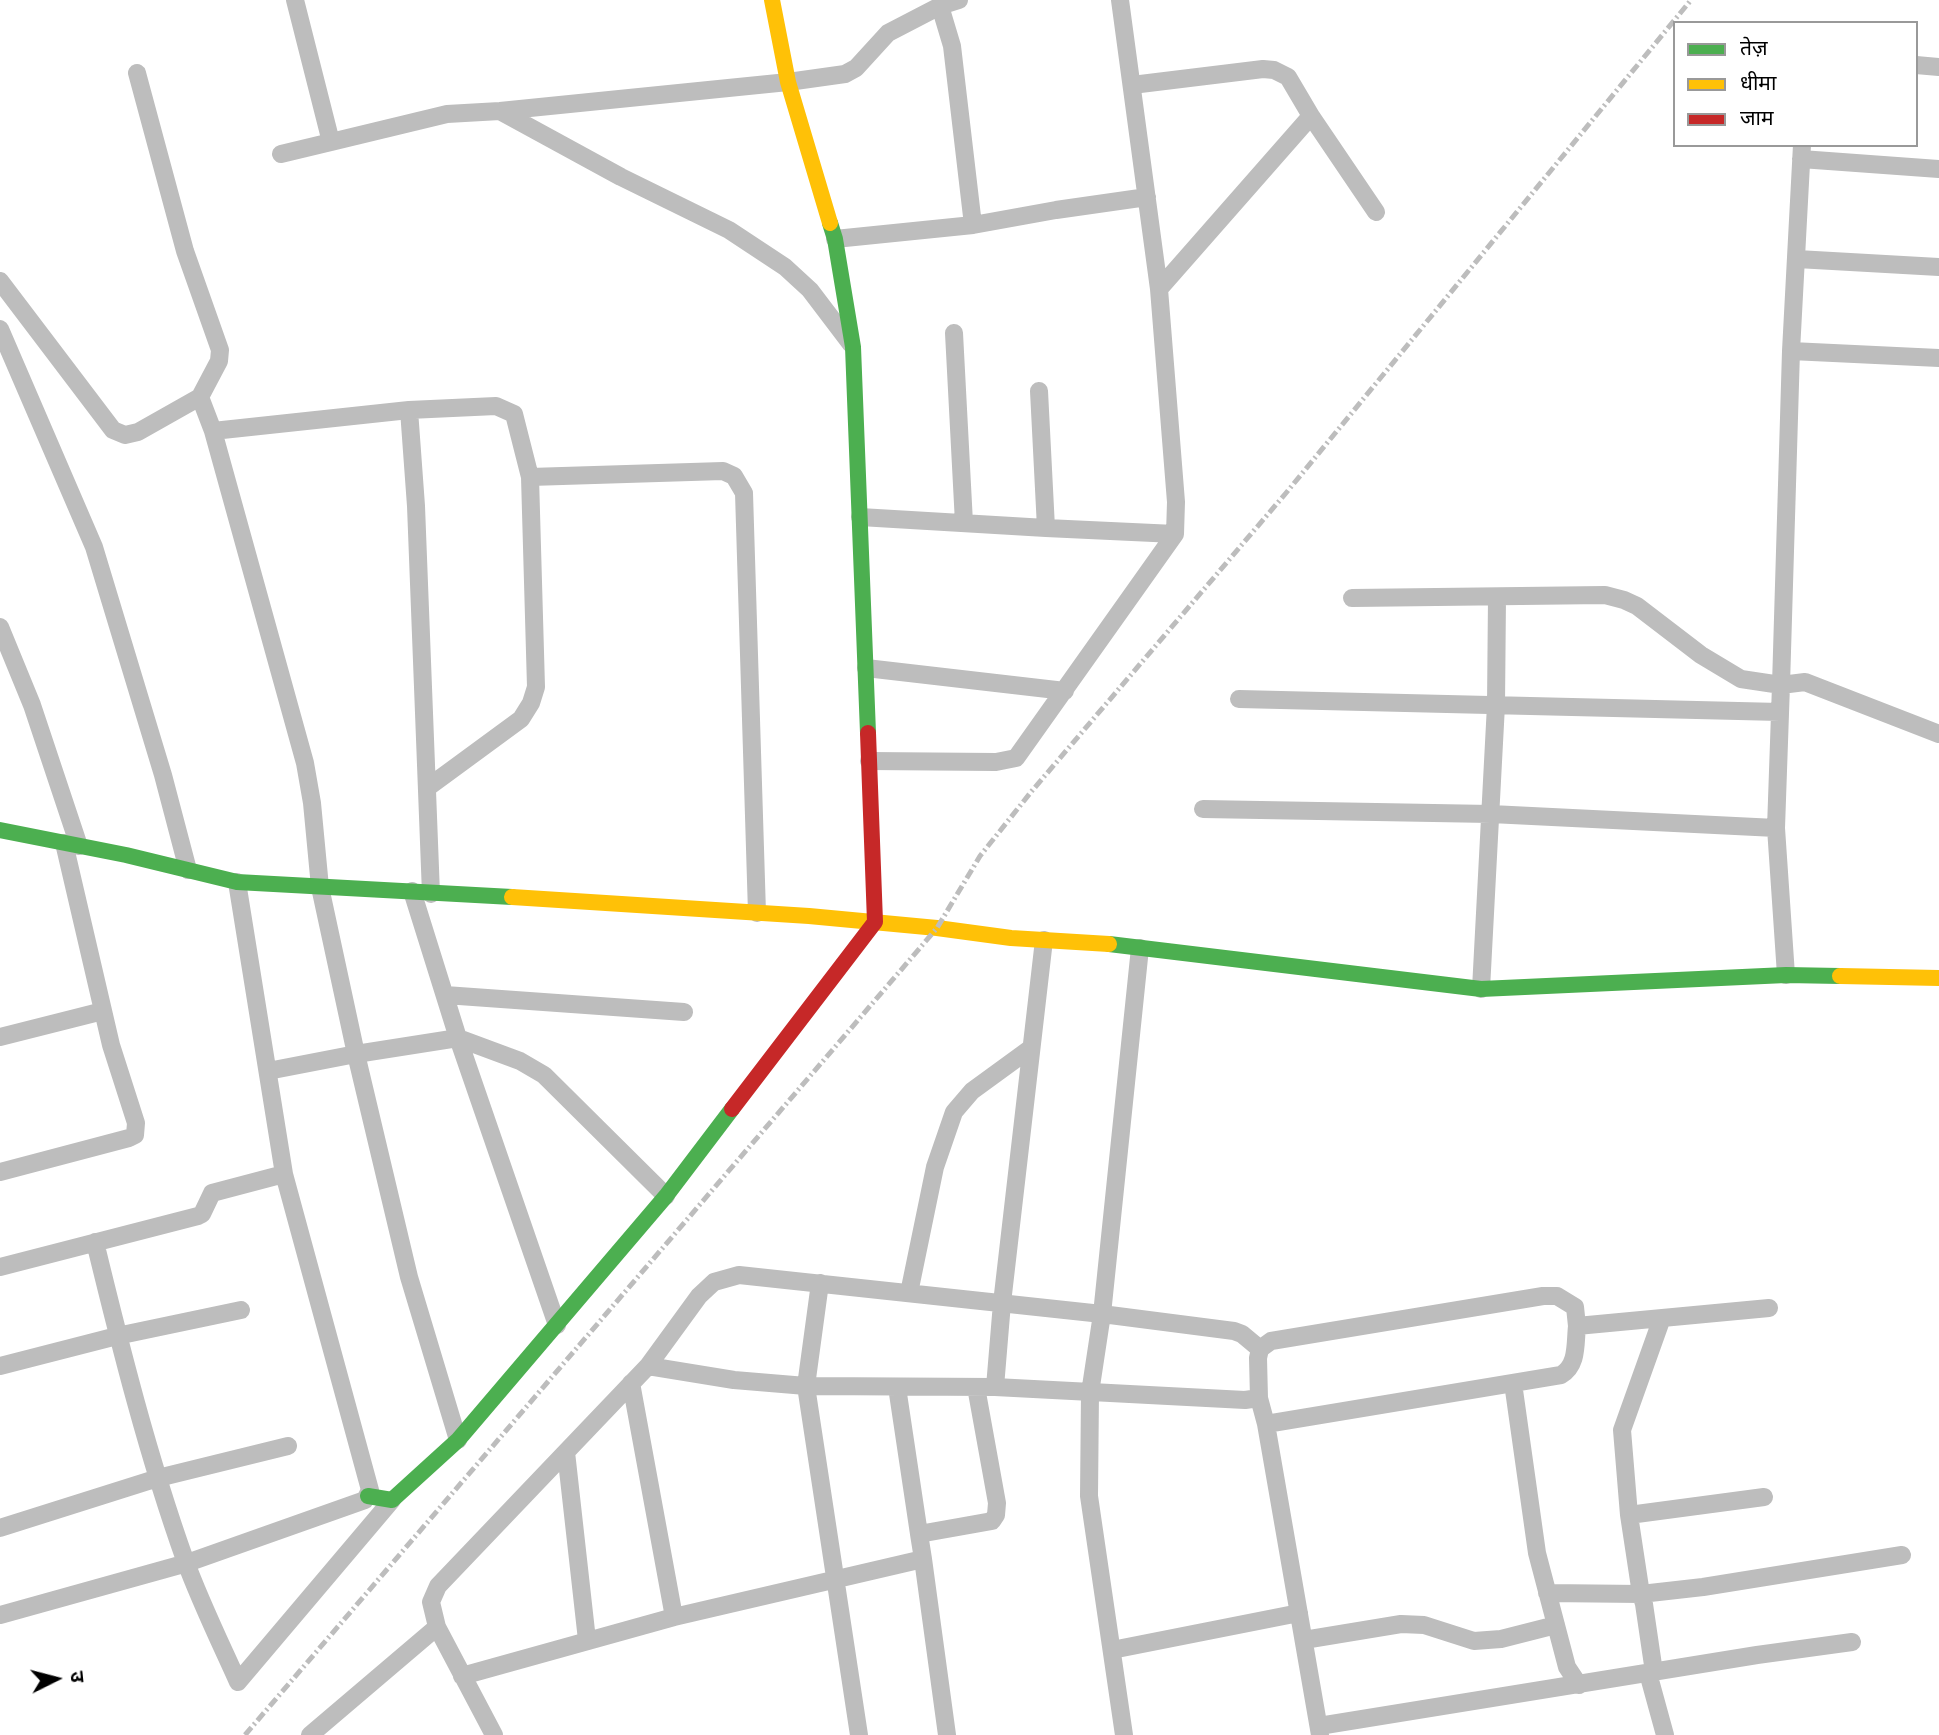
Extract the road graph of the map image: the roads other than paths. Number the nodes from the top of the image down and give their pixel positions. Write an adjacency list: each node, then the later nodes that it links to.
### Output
1 (295, 0): 13 (street)
2 (772, 0): 9 (street)
3 (959, 0): 5 (street)
4 (1120, 0): 10 (street)
5 (928, 7): 9 (street); 19 (street)
6 (1918, 65): 7 (street)
7 (1939, 67)
8 (137, 73): 31 (street)
9 (788, 82): 11 (street); 20 (street)
10 (1132, 85): 12 (street); 17 (street)
11 (500, 111): 13 (street); 27 (street)
12 (1311, 116): 18 (street); 24 (street)
13 (331, 142): 15 (street)
14 (1801, 152): 16 (street); 21 (street)
15 (281, 154)
16 (1939, 169)
17 (1147, 197): 19 (street); 24 (street)
18 (1376, 212)
19 (973, 225): 20 (street)
20 (835, 239): 27 (street)
21 (1797, 259): 22 (street); 28 (street)
22 (1939, 267)
23 (0, 281): 31 (street)
24 (1159, 289): 38 (street)
25 (0, 328): 56 (street)
26 (954, 333): 36 (street)
27 (853, 347): 35 (street)
28 (1791, 351): 29 (street); 43 (street)
29 (1939, 358)
30 (1039, 391): 37 (street)
31 (200, 397): 33 (street)
32 (409, 410): 33 (street); 34 (street); 50 (street)
33 (214, 431): 58 (street)
34 (530, 477): 50 (street); 61 (street)
35 (860, 517): 36 (street); 42 (street)
36 (964, 523): 37 (street)
37 (1046, 528): 38 (street)
38 (1175, 534): 44 (street)
39 (1497, 597): 40 (street); 43 (street); 46 (street)
40 (1352, 598)
41 (0, 627): 55 (street)
42 (866, 668): 44 (street); 49 (street)
43 (1781, 685): 47 (street); 48 (street)
44 (1065, 691): 49 (street)
45 (1239, 699): 46 (street)
46 (1496, 705): 47 (street); 52 (street)
47 (1780, 712): 53 (street)
48 (1939, 734)
49 (869, 761): 62 (street)
50 (427, 788): 60 (street)
51 (1203, 809): 52 (street)
52 (1491, 814): 53 (street); 67 (street)
53 (1776, 828): 65 (street)
54 (0, 830): 55 (street)
55 (72, 844): 56 (street); 69 (street)
56 (188, 870): 57 (street)
57 (237, 881): 58 (street); 75 (street)
58 (320, 887): 59 (street); 74 (street)
59 (412, 891): 60 (street); 68 (street)
60 (431, 894): 61 (street)
61 (757, 913): 62 (street)
62 (875, 922): 63 (street); 78 (street)
63 (1044, 940): 64 (street); 73 (street)
64 (1140, 948): 67 (street); 86 (street)
65 (1786, 975): 66 (street); 67 (street)
66 (1939, 978)
67 (1481, 989)
68 (445, 995): 70 (street); 72 (street)
69 (103, 1011): 71 (street); 76 (street)
70 (684, 1012)
71 (0, 1037)
72 (458, 1038): 74 (street); 78 (street); 88 (street)
73 (1031, 1048): 82 (street); 83 (street)
74 (356, 1054): 75 (street); 103 (street)
75 (268, 1071): 77 (street)
76 (0, 1172)
77 (284, 1174): 79 (street); 107 (street)
78 (666, 1196): 88 (street)
79 (96, 1242): 80 (street); 90 (street)
80 (0, 1267)
81 (820, 1283): 82 (street); 93 (street); 96 (street)
82 (909, 1293): 83 (street)
83 (1002, 1303): 86 (street); 99 (street)
84 (1769, 1308): 87 (street)
85 (241, 1310): 90 (street)
86 (1102, 1314): 91 (street); 100 (street)
87 (1662, 1318): 89 (street); 110 (street)
88 (558, 1325): 103 (street)
89 (1577, 1326): 91 (street); 95 (street)
90 (117, 1336): 92 (street); 106 (street)
91 (1260, 1349): 101 (street)
92 (0, 1366)
93 (648, 1366): 94 (street); 96 (street)
94 (631, 1383): 105 (street); 121 (street)
95 (1513, 1383): 102 (street); 117 (street)
96 (806, 1386): 97 (street); 116 (street)
97 (897, 1387): 98 (street); 112 (street)
98 (976, 1387): 99 (street); 112 (street)
99 (995, 1387): 100 (street)
100 (1090, 1392): 101 (street); 127 (street)
101 (1259, 1398): 102 (street)
102 (1266, 1424): 119 (street)
103 (458, 1440): 109 (street)
104 (288, 1446): 106 (street)
105 (566, 1452): 123 (street); 124 (street)
106 (158, 1478): 111 (street); 115 (street)
107 (368, 1496): 109 (street); 115 (street)
108 (1764, 1497): 110 (street)
109 (392, 1500): 115 (street)
110 (1629, 1516): 118 (street)
111 (0, 1528)
112 (919, 1534): 114 (street)
113 (1902, 1555): 118 (street)
114 (923, 1559): 116 (street); 135 (street)
115 (187, 1563): 120 (street)
116 (835, 1579): 121 (street); 134 (street)
117 (1547, 1593): 118 (street); 122 (street)
118 (1641, 1594): 128 (street)
119 (1299, 1613): 125 (street); 127 (street)
120 (0, 1615)
121 (674, 1617): 124 (street)
122 (1556, 1625): 125 (street); 130 (street)
123 (437, 1627): 129 (street); 132 (street)
124 (587, 1640): 129 (street)
125 (1304, 1640): 131 (street)
126 (1852, 1642): 128 (street)
127 (1112, 1650): 136 (street)
128 (1651, 1673): 130 (street); 137 (street)
129 (462, 1675): 133 (street)
130 (1579, 1685): 131 (street)
131 (1319, 1731)
132 (310, 1735)
133 (494, 1735)
134 (859, 1735)
135 (947, 1735)
136 (1124, 1735)
137 (1665, 1735)

